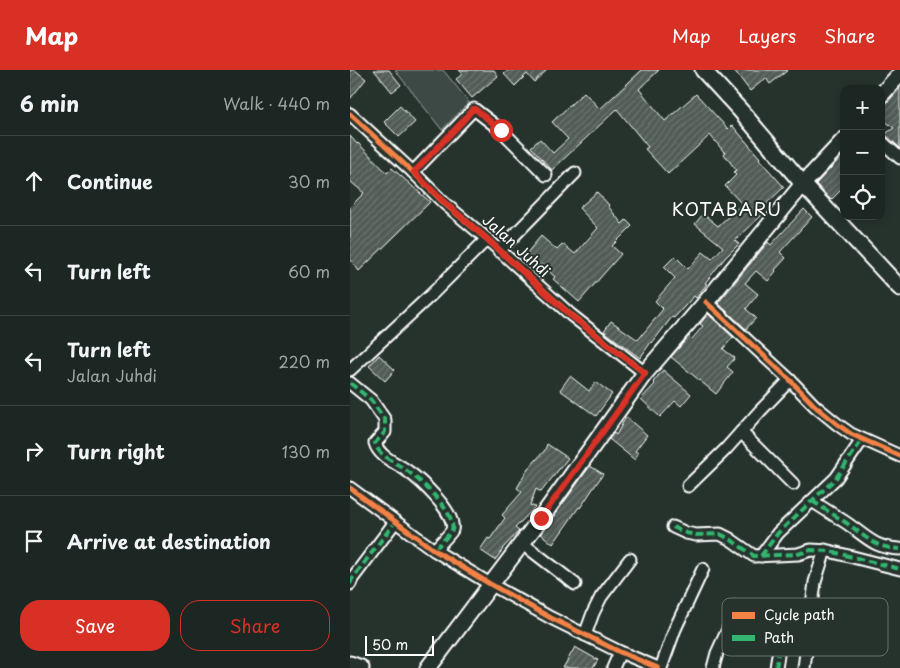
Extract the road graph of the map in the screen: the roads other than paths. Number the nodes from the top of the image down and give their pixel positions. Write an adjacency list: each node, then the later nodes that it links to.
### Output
1 (703, 70): 11 (main road)
2 (900, 74): 3 (main road)
3 (885, 91)
4 (350, 114): 8 (street, Jalan Juhdi)
5 (840, 144): 11 (main road)
6 (885, 145): 7 (street)
7 (900, 158)
8 (414, 172): 10 (street); 12 (street, Jalan Juhdi)
9 (575, 173): 13 (street)
10 (546, 175)
11 (803, 184): 14 (main road); 15 (main road)
12 (487, 239): 13 (street, Jalan Juhdi); 16 (street)
13 (500, 251): 17 (street, Jalan Juhdi)
14 (900, 288)
15 (706, 302): 17 (main road); 18 (street)
16 (350, 370)
17 (645, 373): 29 (main road)
18 (790, 380): 20 (street); 21 (street)
19 (350, 383): 31 (street)
20 (741, 432): 23 (street); 24 (street)
21 (862, 440): 22 (street); 26 (street)
22 (900, 456)
23 (793, 484)
24 (688, 486)
25 (351, 490): 27 (street)
26 (812, 501): 30 (street); 33 (street)
27 (395, 522): 31 (street); 37 (street)
28 (674, 527): 33 (street)
29 (522, 543): 38 (main road); 39 (street)
30 (900, 549)
31 (434, 550): 38 (street)
32 (825, 550): 33 (street); 36 (street); 40 (street)
33 (761, 556)
34 (630, 559): 41 (street)
35 (703, 569): 49 (street)
36 (900, 569)
37 (350, 584)
38 (490, 584): 41 (street); 47 (main road)
39 (576, 584)
40 (813, 598)
41 (586, 635): 43 (street)
42 (722, 642): 50 (street)
43 (620, 652): 48 (street); 49 (street)
44 (778, 656): 51 (street)
45 (350, 664): 46 (main road)
46 (361, 668)
47 (428, 668)
48 (612, 668)
49 (660, 668)
50 (713, 668)
51 (776, 668)

